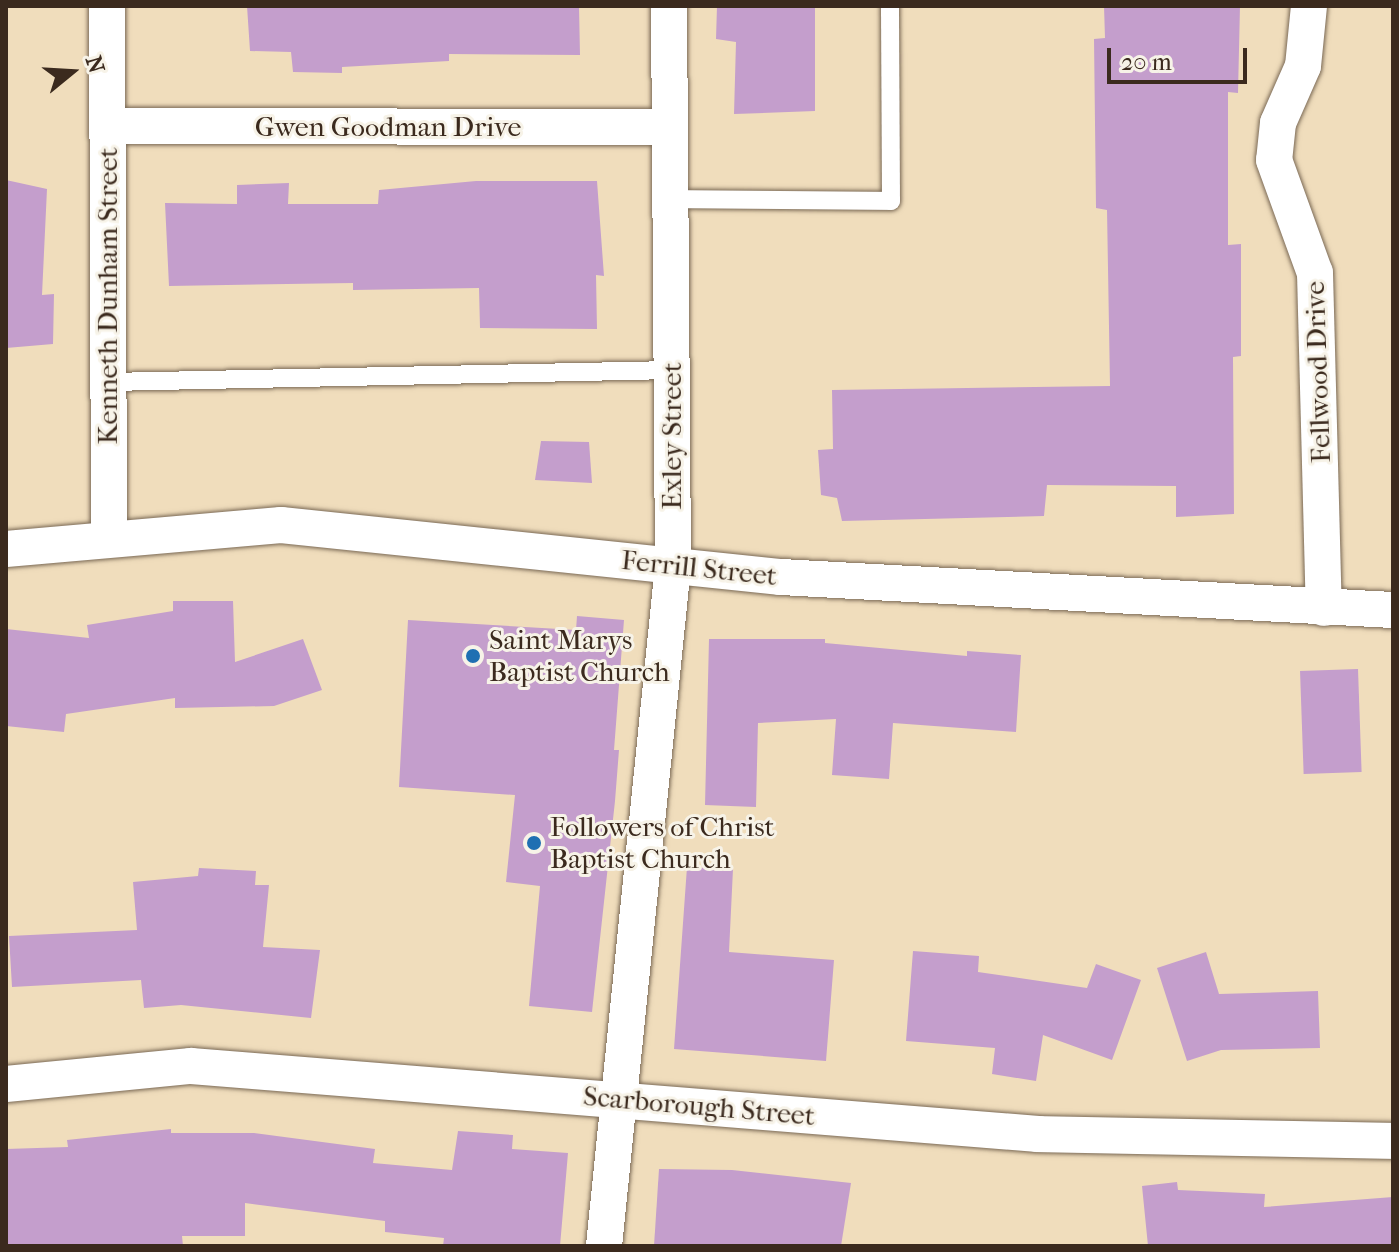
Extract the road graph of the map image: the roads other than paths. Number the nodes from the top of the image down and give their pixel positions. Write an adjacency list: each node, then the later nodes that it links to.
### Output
1 (107, 6): 5 (street, Kenneth Dunham Street)
2 (669, 6): 6 (street, Exley Street)
3 (890, 6): 7 (lane)
4 (1309, 6): 13 (street, Fellwood Drive)
5 (107, 126): 6 (street, Gwen Goodman Drive); 9 (street, Kenneth Dunham Street)
6 (669, 127): 7 (street, Exley Street)
7 (670, 199): 8 (street, Exley Street)
8 (672, 370): 9 (lane); 12 (street, Exley Street)
9 (109, 382): 10 (street, Kenneth Dunham Street)
10 (109, 538): 11 (street, Ferrill Street); 12 (street, Ferrill Street)
11 (6, 549)
12 (673, 566): 13 (street, Ferrill Street); 16 (street, Exley Street)
13 (1324, 608): 14 (street, Ferrill Street)
14 (1393, 610)
15 (6, 1084): 16 (street, Scarborough Street)
16 (615, 1099): 17 (street, Scarborough Street); 18 (street, Exley Street)
17 (1393, 1141)
18 (604, 1246)

